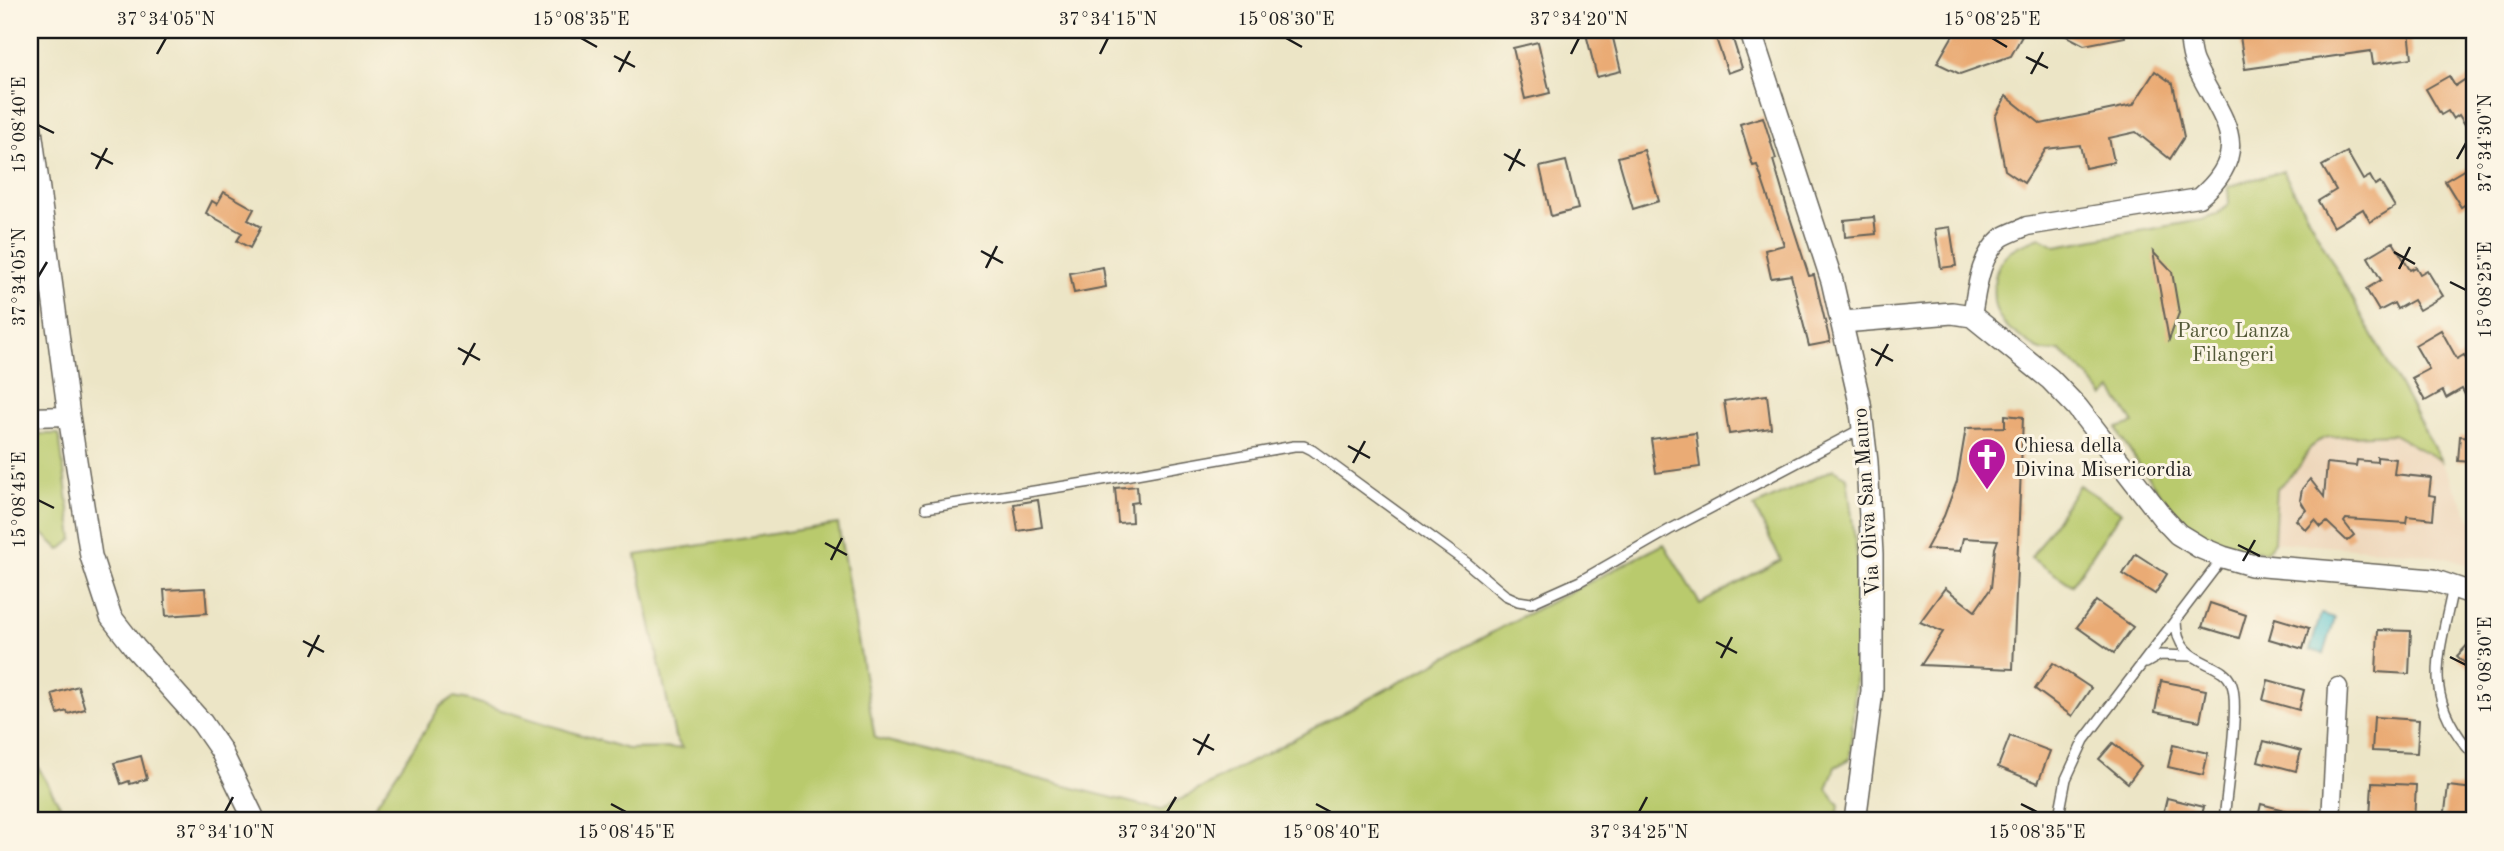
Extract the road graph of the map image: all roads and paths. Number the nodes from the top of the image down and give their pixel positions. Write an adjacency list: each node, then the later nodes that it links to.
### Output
1 (1749, 30): 5 (street, Via Oliva San Mauro)
2 (2188, 30): 4 (street)
3 (30, 122): 6 (street)
4 (1972, 316): 5 (street); 10 (street)
5 (1843, 323): 8 (street, Via Oliva San Mauro)
6 (69, 416): 7 (street); 18 (street)
7 (30, 417)
8 (1863, 428): 9 (lane); 19 (street, Via Oliva San Mauro)
9 (926, 509)
10 (2223, 557): 11 (street); 13 (lane)
11 (2453, 586): 12 (street); 17 (lane)
12 (2474, 594)
13 (2176, 617): 14 (lane); 15 (lane)
14 (2191, 656): 15 (lane); 21 (lane)
15 (2138, 668): 20 (lane)
16 (2338, 687): 22 (street)
17 (2474, 755)
18 (255, 821)
19 (1855, 821)
20 (2058, 821)
21 (2224, 821)
22 (2331, 821)

